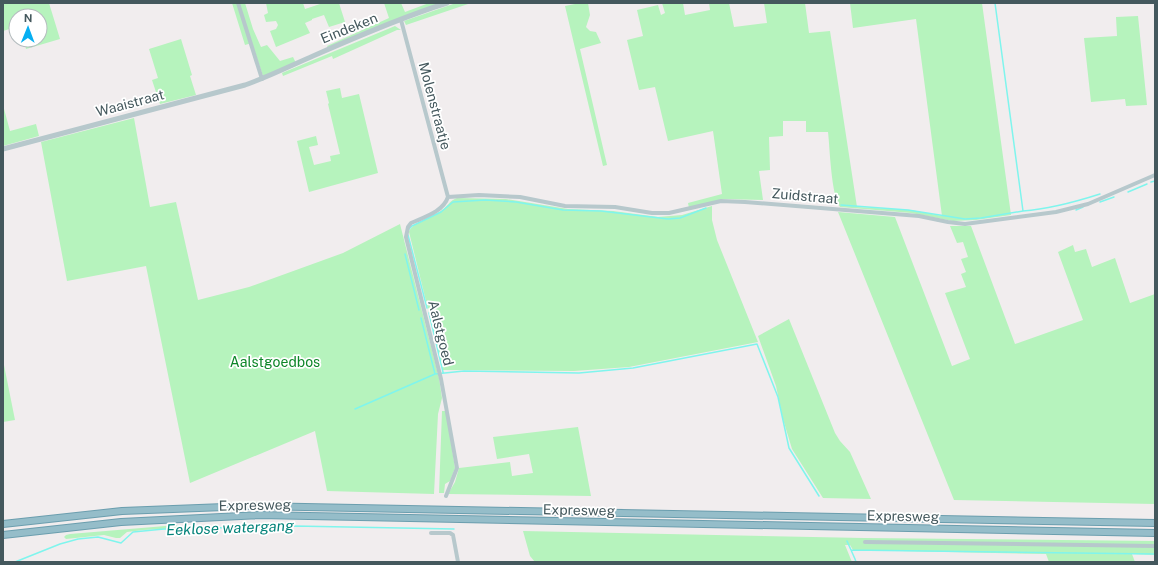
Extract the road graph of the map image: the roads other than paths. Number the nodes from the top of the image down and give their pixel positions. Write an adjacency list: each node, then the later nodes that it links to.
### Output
1 (238, 3): 4 (street)
2 (447, 3): 3 (street, Eindeken)
3 (401, 20): 4 (street, Eindeken); 7 (street, Molenstraatje)
4 (262, 79): 5 (street, Waaistraat)
5 (3, 149)
6 (1155, 175): 7 (street, Zuidstraat)
7 (448, 197): 8 (street, Aalstgoed)
8 (446, 496)
9 (1155, 523): 10 (highway, Expresweg)
10 (3, 524)
11 (431, 533): 16 (street)
12 (1155, 533): 13 (highway, Expresweg)
13 (3, 535)
14 (865, 542): 15 (street)
15 (1155, 546)
16 (457, 560)

